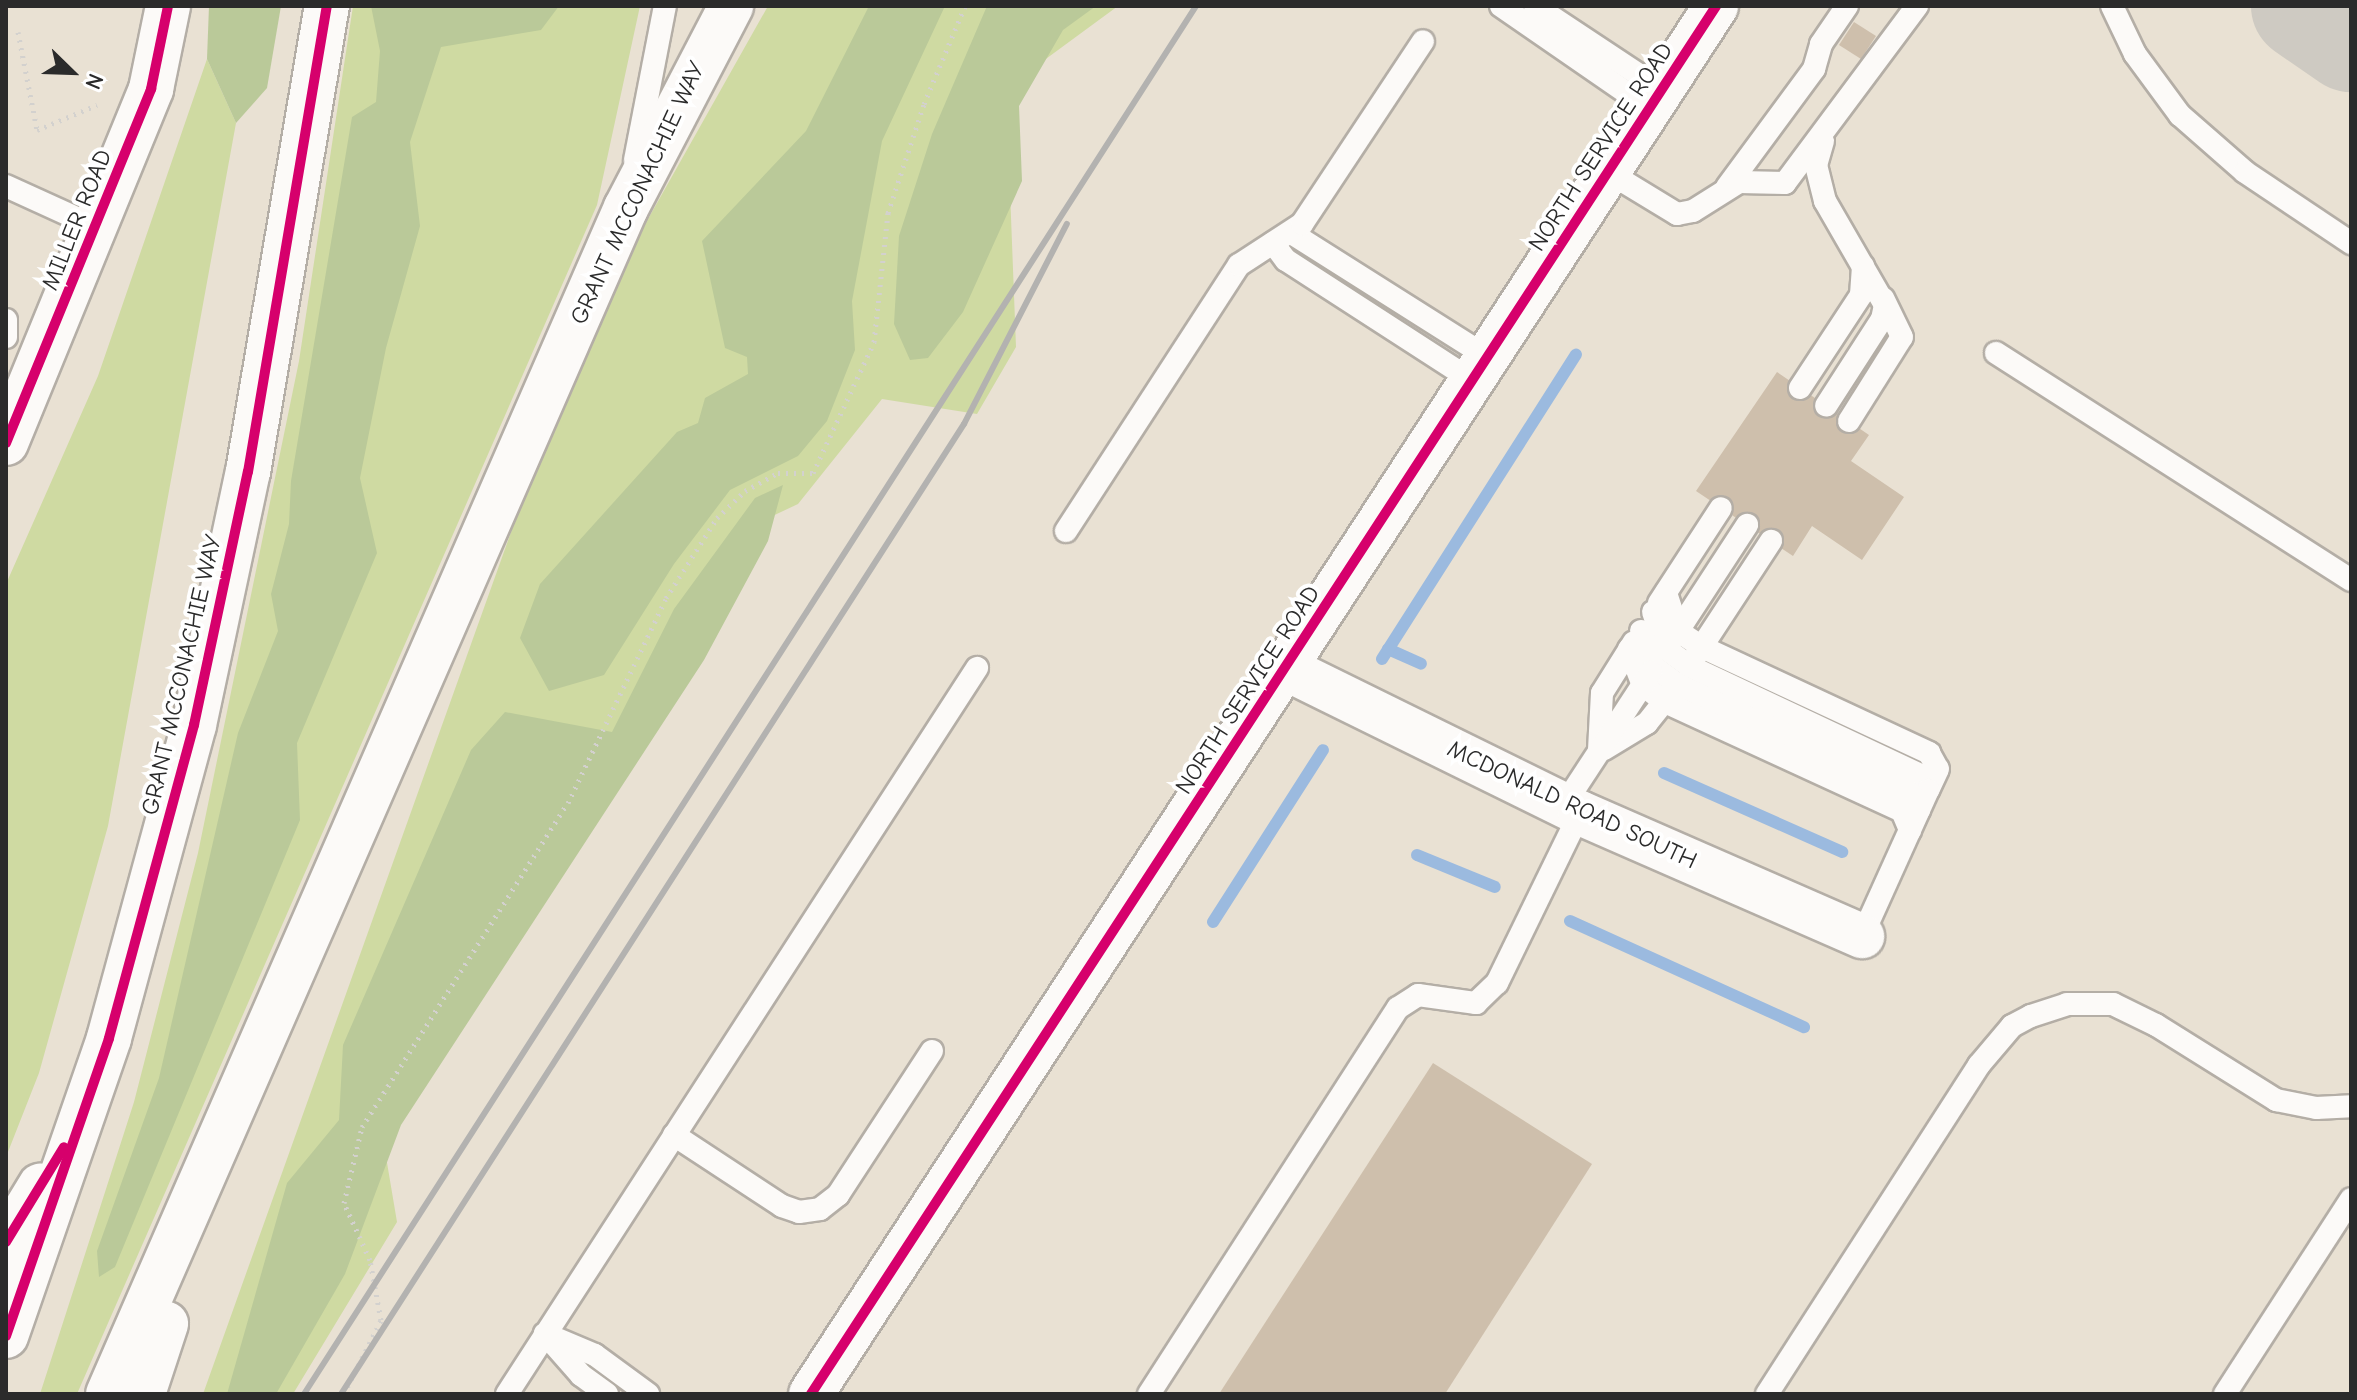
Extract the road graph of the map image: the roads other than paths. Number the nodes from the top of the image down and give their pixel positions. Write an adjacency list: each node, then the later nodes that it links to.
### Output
1 (168, 6): 18 (main road, MILLER ROAD)
2 (327, 6): 48 (main road, GRANT MCCONACHIE WAY)
3 (665, 6): 17 (lane)
4 (731, 6): 17 (main road, GRANT MCCONACHIE WAY)
5 (1501, 6): 12 (lane)
6 (1535, 6): 12 (lane)
7 (1716, 6): 12 (main road, NORTH SERVICE ROAD)
8 (1847, 6): 16 (lane)
9 (1917, 6): 13 (lane)
10 (2112, 6): 20 (lane)
11 (1423, 41): 19 (lane)
12 (1656, 99): 14 (main road, NORTH SERVICE ROAD)
13 (1828, 125): 16 (lane); 21 (lane)
14 (1608, 172): 16 (lane); 26 (main road, NORTH SERVICE ROAD)
15 (6, 186): 18 (lane)
16 (1727, 187)
17 (626, 208): 45 (main road, GRANT MCCONACHIE WAY)
18 (96, 227): 30 (main road, MILLER ROAD)
19 (1283, 238): 26 (lane); 33 (lane)
20 (2351, 243)
21 (1863, 266): 22 (lane); 27 (lane)
22 (1883, 298): 28 (lane); 29 (lane)
23 (6, 320): 24 (lane)
24 (6, 337)
25 (1996, 353): 35 (lane)
26 (1481, 369): 39 (main road, NORTH SERVICE ROAD)
27 (1800, 388)
28 (1826, 406)
29 (1849, 421)
30 (6, 443)
31 (1721, 508): 36 (lane)
32 (1747, 525): 37 (lane)
33 (1066, 531)
34 (1771, 541): 40 (lane)
35 (2351, 580)
36 (1647, 621): 37 (lane); 37 (lane); 41 (lane)
37 (1660, 658): 40 (lane); 40 (lane); 41 (lane)
38 (977, 668): 49 (lane)
39 (1285, 668): 42 (main road, MCDONALD ROAD SOUTH); 59 (main road, NORTH SERVICE ROAD)
40 (1683, 675): 41 (lane); 43 (lane); 43 (lane)
41 (1597, 755): 42 (lane)
42 (1572, 809): 44 (main road, MCDONALD ROAD SOUTH); 60 (lane)
43 (1919, 810): 44 (lane)
44 (1862, 936)
45 (267, 1028): 54 (main road, GRANT MCCONACHIE WAY); 55 (main road)
46 (932, 1051): 49 (lane)
47 (2351, 1106): 61 (lane)
48 (85, 1112): 51 (main road); 53 (main road, GRANT MCCONACHIE WAY)
49 (674, 1135): 52 (lane)
50 (2351, 1199): 62 (lane)
51 (6, 1242)
52 (545, 1334): 56 (lane); 57 (lane); 58 (lane)
53 (6, 1336)
54 (108, 1394)
55 (143, 1394)
56 (507, 1394)
57 (607, 1394)
58 (648, 1394)
59 (811, 1394)
60 (1149, 1394)
61 (1767, 1394)
62 (2225, 1394)

